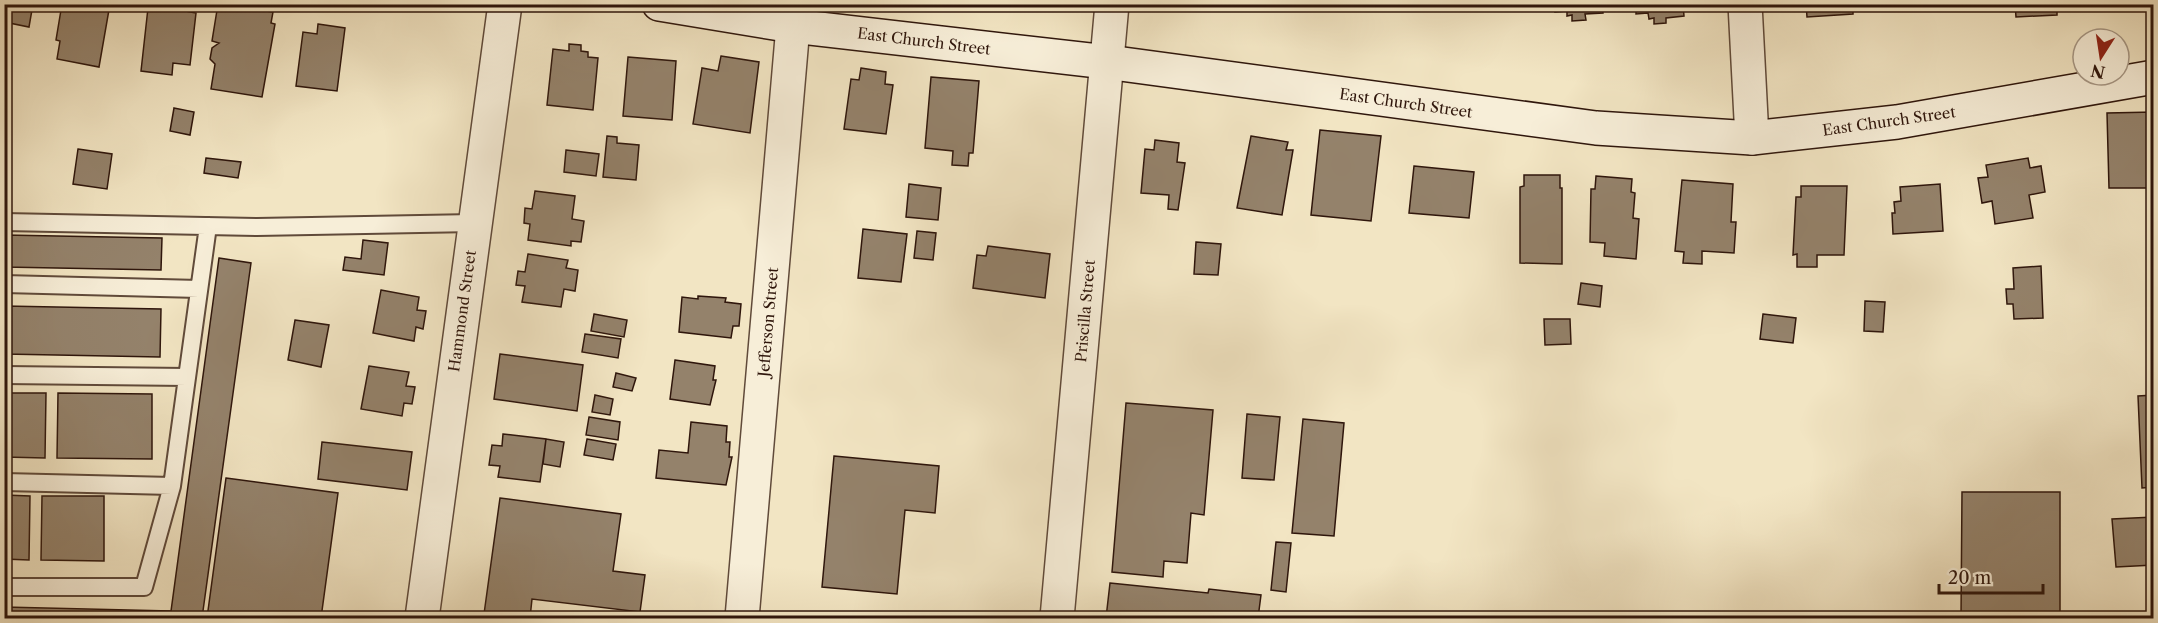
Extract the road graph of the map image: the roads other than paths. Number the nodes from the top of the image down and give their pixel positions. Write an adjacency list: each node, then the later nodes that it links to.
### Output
1 (505, 4): 10 (street, Hammond Street)
2 (658, 4): 5 (street, East Church Street)
3 (1113, 4): 6 (street, Priscilla Street)
4 (1745, 4): 8 (street)
5 (793, 26): 6 (street, East Church Street); 20 (street, Jefferson Street)
6 (1107, 62): 8 (street, East Church Street); 21 (street, Priscilla Street)
7 (2154, 77): 8 (street, East Church Street)
8 (1752, 138)
9 (4, 222): 11 (lane)
10 (474, 223): 11 (lane); 19 (street, Hammond Street)
11 (208, 226): 13 (lane)
12 (4, 284): 13 (lane)
13 (199, 289): 15 (lane)
14 (4, 375): 15 (lane)
15 (187, 377): 17 (lane)
16 (4, 482): 17 (lane)
17 (172, 486): 18 (lane)
18 (4, 587)
19 (422, 618)
20 (742, 618)
21 (1057, 618)

